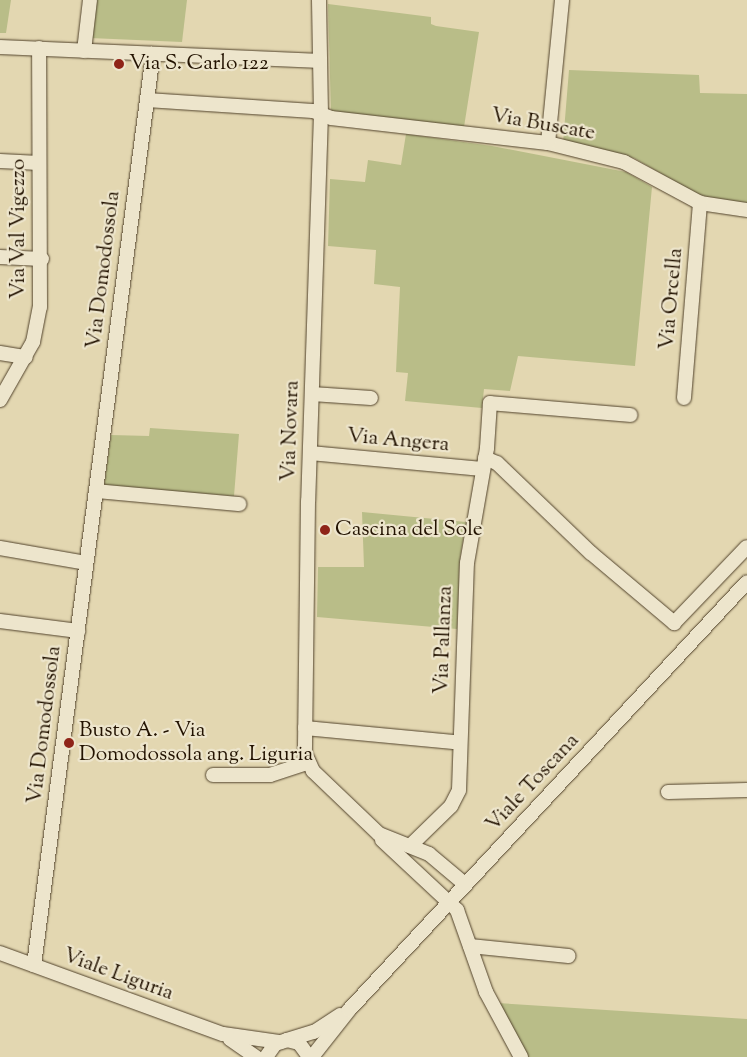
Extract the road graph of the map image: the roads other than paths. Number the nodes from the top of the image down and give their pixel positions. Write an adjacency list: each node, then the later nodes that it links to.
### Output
1 (90, 0): 6 (street)
2 (319, 0): 8 (street, Via Novara)
3 (562, 0): 11 (street)
4 (0, 46): 5 (street)
5 (39, 48): 6 (street); 13 (street, Via Val Vigezzo)
6 (84, 51): 7 (street)
7 (153, 54): 8 (street); 9 (street, Via Domodossola)
8 (320, 61): 10 (street, Via Novara)
9 (147, 100): 10 (street, Via Buscate); 27 (street, Via Domodossola)
10 (321, 114): 11 (street, Via Buscate); 20 (street, Via Novara)
11 (548, 143): 14 (street, Via Buscate)
12 (0, 161): 13 (street)
13 (39, 163): 17 (street, Via Val Vigezzo)
14 (700, 203): 15 (street, Via Buscate); 22 (street, Via Orcella)
15 (747, 210)
16 (0, 257): 17 (street)
17 (42, 259): 19 (street, Via Val Vigezzo)
18 (0, 353): 19 (street)
19 (26, 357): 23 (street, Via Val Vigezzo)
20 (312, 394): 21 (street); 25 (street, Via Novara)
21 (371, 398)
22 (684, 398)
23 (0, 400)
24 (630, 415): 26 (street, Via Pallanza)
25 (310, 453): 26 (street, Via Angera); 35 (street, Via Novara)
26 (484, 463): 29 (street); 41 (street, Via Pallanza)
27 (96, 491): 28 (street); 31 (street, Via Domodossola)
28 (239, 504)
29 (747, 547)
30 (0, 548): 31 (street)
31 (86, 564): 34 (street, Via Domodossola)
32 (747, 582): 45 (street, Viale Toscana)
33 (0, 621): 34 (street)
34 (78, 631): 50 (street, Via Domodossola)
35 (305, 728): 36 (street); 37 (street, Via Novara)
36 (453, 742)
37 (308, 762): 38 (street); 42 (street)
38 (213, 775)
39 (747, 790): 40 (street)
40 (668, 792)
41 (439, 818): 43 (street, Via Pallanza); 43 (street, Via Pallanza)
42 (379, 834): 43 (street); 44 (street)
43 (420, 850): 44 (street); 45 (street)
44 (410, 864): 46 (street)
45 (466, 885): 46 (street, Viale Toscana)
46 (450, 902): 47 (street); 51 (street, Viale Toscana)
47 (470, 946): 49 (street); 57 (street)
48 (0, 953): 50 (street, Viale Liguria)
49 (568, 956)
50 (34, 965): 52 (street, Viale Liguria)
51 (349, 1010): 53 (street, Viale Toscana); 56 (street, Viale Toscana)
52 (222, 1034): 53 (street, Viale Liguria); 54 (street, Viale Liguria)
53 (283, 1041): 55 (street); 56 (street)
54 (256, 1057)
55 (266, 1057)
56 (311, 1057)
57 (521, 1057)

